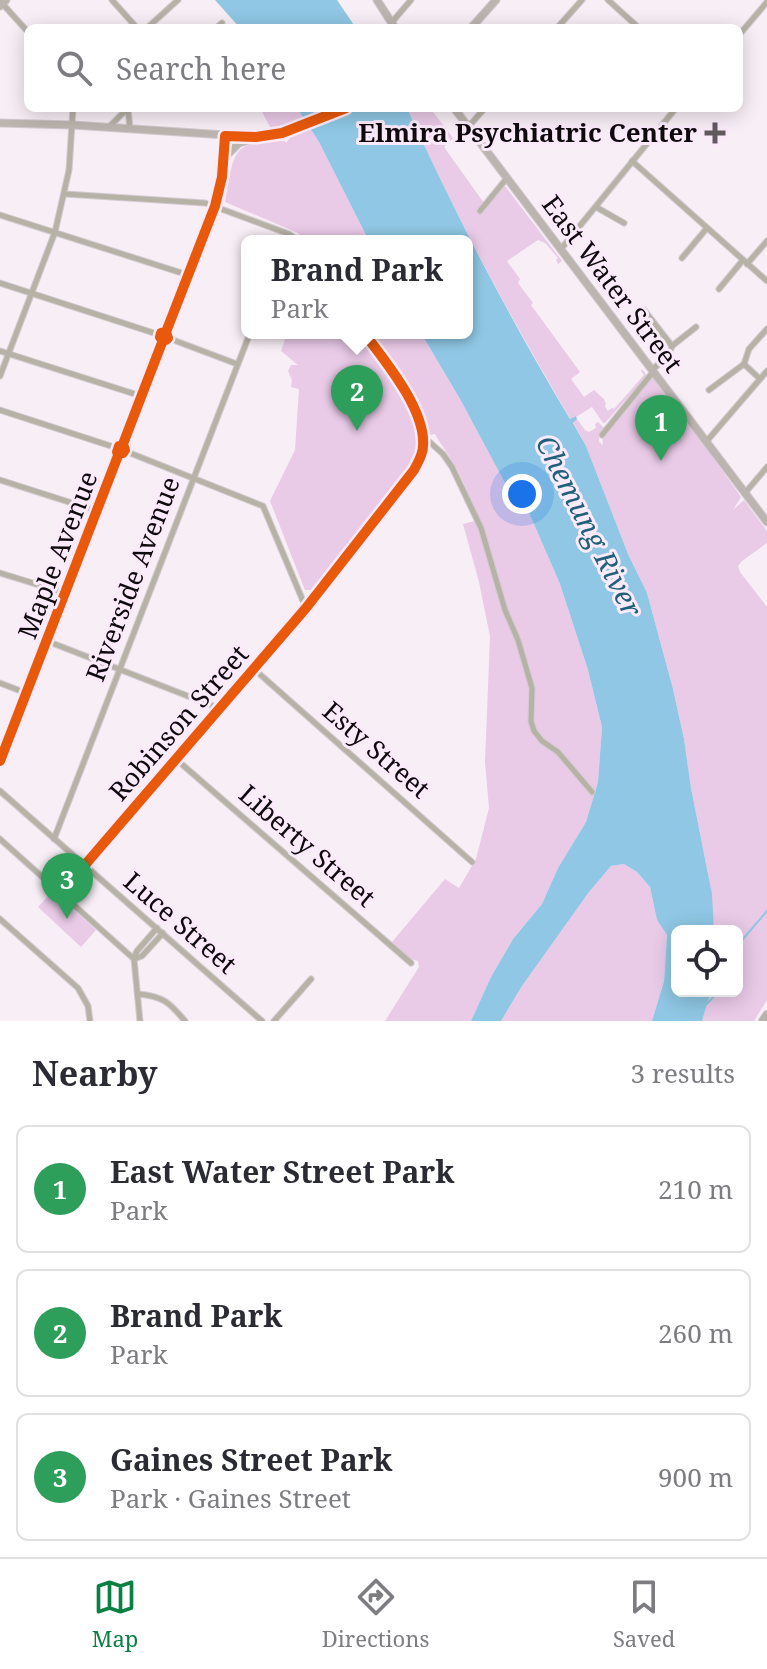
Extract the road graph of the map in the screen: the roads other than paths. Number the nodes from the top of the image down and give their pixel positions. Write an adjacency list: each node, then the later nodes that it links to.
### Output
1 (112, 0): 10 (street)
2 (178, 0): 11 (street)
3 (377, 0): 12 (main road)
4 (411, 0): 13 (street)
5 (496, 0): 14 (main road)
6 (582, 0): 15 (street)
7 (608, 0): 16 (street)
8 (2, 2): 17 (street)
9 (767, 2): 18 (street)
10 (133, 24)
11 (151, 24)
12 (392, 24)
13 (394, 24)
14 (475, 24)
15 (561, 24)
16 (635, 24)
17 (24, 27)
18 (743, 30)
19 (73, 112): 27 (street)
20 (125, 112): 28 (street)
21 (128, 112): 30 (street)
22 (335, 112): 32 (main road)
23 (457, 112): 29 (main road, East Water Street)
24 (481, 112): 29 (street)
25 (673, 112): 34 (street)
26 (0, 123): 27 (main road)
27 (73, 125): 28 (main road); 36 (street)
28 (108, 127): 30 (main road)
29 (468, 127): 35 (main road, East Water Street)
30 (130, 129): 31 (main road)
31 (225, 136): 32 (main road); 33 (main road, Maple Avenue)
32 (256, 137): 33 (main road)
33 (225, 158): 37 (main road, Maple Avenue)
34 (632, 161): 38 (street); 42 (street)
35 (507, 178): 39 (street); 46 (main road, East Water Street)
36 (65, 194): 37 (street); 43 (street)
37 (215, 206): 44 (street); 49 (main road, Maple Avenue)
38 (596, 207): 41 (street); 46 (street)
39 (480, 211)
40 (0, 215): 43 (street)
41 (624, 223)
42 (707, 228): 47 (street); 48 (street)
43 (55, 232): 49 (street); 53 (street)
44 (281, 235)
45 (767, 241): 48 (street)
46 (561, 249): 65 (main road, East Water Street)
47 (682, 258)
48 (745, 262): 50 (street); 52 (street)
49 (188, 275): 57 (main road, Maple Avenue)
50 (767, 281)
51 (0, 283): 53 (street)
52 (719, 289)
53 (32, 293): 57 (street); 62 (street)
54 (644, 310): 60 (street)
55 (696, 327): 60 (street)
56 (767, 329): 64 (street)
57 (164, 336): 63 (street); 70 (main road, Maple Avenue)
58 (247, 339): 63 (street, Riverside Avenue)
59 (368, 339): 73 (street)
60 (672, 346): 65 (street)
61 (0, 351): 62 (street)
62 (9, 354): 67 (street); 70 (street)
63 (237, 364): 77 (street, Riverside Avenue)
64 (744, 364): 68 (street); 69 (street)
65 (652, 371): 72 (street); 74 (main road, East Water Street)
66 (767, 371): 68 (street)
67 (0, 376)
68 (760, 379): 74 (street)
69 (709, 390)
70 (141, 396): 75 (main road, Maple Avenue)
71 (0, 410): 75 (street)
72 (602, 435)
73 (423, 436): 84 (street, Robinson Street); 94 (street)
74 (706, 442): 79 (main road, East Water Street)
75 (121, 449): 77 (street); 80 (main road, Maple Avenue)
76 (767, 467): 79 (street)
77 (193, 478): 84 (street); 86 (street, Riverside Avenue)
78 (0, 480): 80 (street)
79 (745, 493): 81 (main road, East Water Street)
80 (97, 511): 83 (main road, Maple Avenue)
81 (767, 522)
82 (0, 573): 83 (street)
83 (65, 593): 85 (main road, Maple Avenue)
84 (306, 608): 87 (street, Robinson Street)
85 (47, 641): 86 (street); 89 (main road, Maple Avenue)
86 (119, 669): 90 (street); 96 (street, Riverside Avenue)
87 (254, 669): 90 (street, Robinson Street); 97 (street, Esty Street)
88 (0, 683): 89 (street)
89 (26, 693): 92 (main road, Maple Avenue)
90 (221, 709): 91 (street, Robinson Street)
91 (177, 760): 98 (street, Robinson Street); 103 (street, Liberty Street)
92 (0, 761)
93 (0, 791): 96 (street, Luce Street)
94 (592, 792)
95 (0, 839): 102 (street)
96 (54, 839): 98 (street, Luce Street)
97 (472, 862)
98 (84, 866): 100 (street, Luce Street)
99 (0, 919): 107 (street)
100 (157, 928): 101 (street, Luce Street); 102 (street)
101 (163, 933): 102 (street); 110 (street, Luce Street)
102 (134, 959): 105 (street)
103 (411, 963)
104 (311, 979): 111 (street)
105 (138, 994): 108 (street); 109 (street)
106 (767, 1015): 112 (highway)
107 (90, 1021)
108 (140, 1021)
109 (185, 1021)
110 (262, 1021)
111 (274, 1021)
112 (763, 1021)

